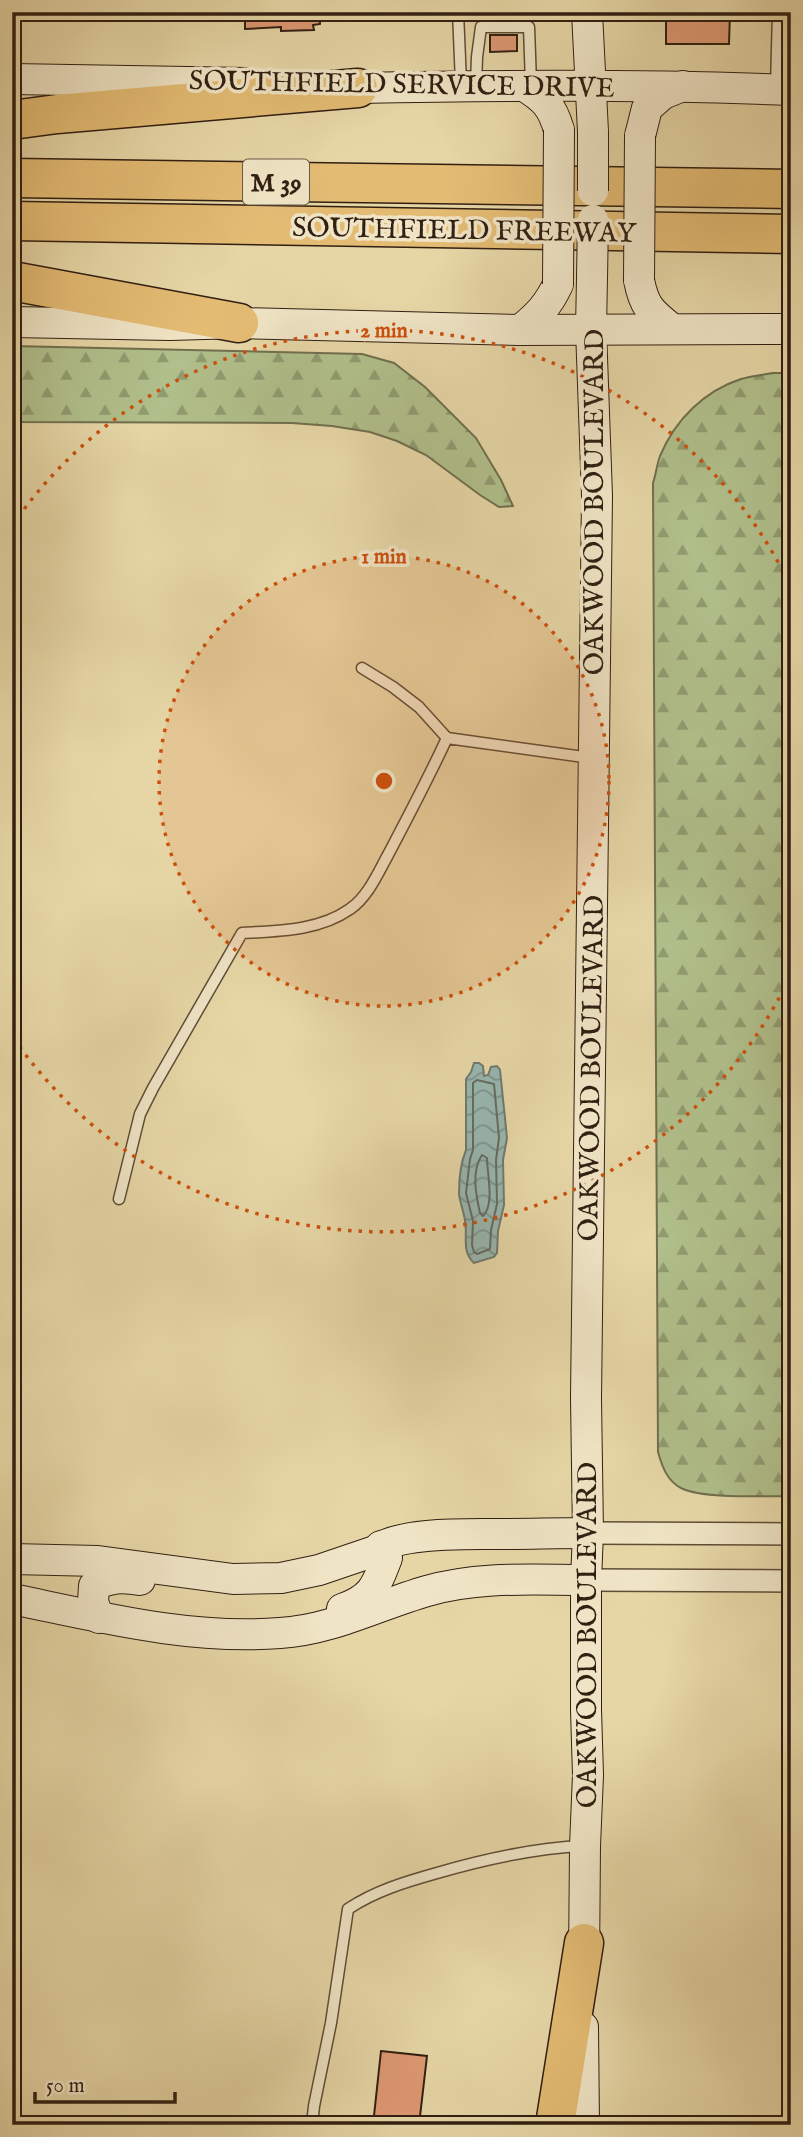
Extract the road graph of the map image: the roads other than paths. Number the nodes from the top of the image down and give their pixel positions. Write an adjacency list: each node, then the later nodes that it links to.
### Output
1 (458, 12): 8 (lane)
2 (587, 12): 7 (main road, OAKWOOD BOULEVARD)
3 (778, 12): 4 (lane)
4 (778, 35): 5 (lane); 12 (lane)
5 (791, 35)
6 (12, 79): 11 (main road, SOUTHFIELD SERVICE DRIVE)
7 (590, 85): 9 (main road, SOUTHFIELD SERVICE DRIVE); 10 (main road, SOUTHFIELD SERVICE DRIVE); 21 (main road, OAKWOOD BOULEVARD, bridge)
8 (469, 86): 9 (main road, SOUTHFIELD SERVICE DRIVE); 9 (lane); 11 (main road, SOUTHFIELD SERVICE DRIVE)
9 (527, 86): 24 (main road, bridge)
10 (683, 86): 12 (main road, SOUTHFIELD SERVICE DRIVE); 22 (main road, bridge)
11 (358, 88): 13 (highway)
12 (783, 90)
13 (12, 120)
14 (12, 178): 15 (highway, SOUTHFIELD FREEWAY / M 39)
15 (791, 189)
16 (12, 221): 17 (highway, SOUTHFIELD FREEWAY / M 39)
17 (791, 234)
18 (12, 281): 20 (highway)
19 (12, 322): 20 (main road)
20 (239, 323): 24 (main road)
21 (591, 329): 22 (main road); 24 (main road); 27 (main road, OAKWOOD BOULEVARD)
22 (671, 329): 23 (main road)
23 (791, 329)
24 (520, 330)
25 (362, 668): 26 (lane)
26 (447, 738): 27 (lane); 28 (lane)
27 (594, 758): 29 (main road, OAKWOOD BOULEVARD)
28 (119, 1199)
29 (588, 1532): 30 (street); 31 (main road); 34 (main road, OAKWOOD BOULEVARD)
30 (791, 1534)
31 (381, 1546): 33 (main road); 38 (main road)
32 (12, 1559): 33 (main road)
33 (233, 1579): 37 (main road)
34 (586, 1580): 35 (street); 38 (main road); 39 (main road, OAKWOOD BOULEVARD)
35 (791, 1581)
36 (12, 1599): 37 (main road)
37 (99, 1618): 38 (main road)
38 (222, 1635)
39 (585, 1846): 40 (main road, OAKWOOD BOULEVARD); 41 (lane)
40 (584, 1943): 42 (highway); 43 (main road, OAKWOOD BOULEVARD)
41 (312, 2125)
42 (555, 2125)
43 (584, 2125)

